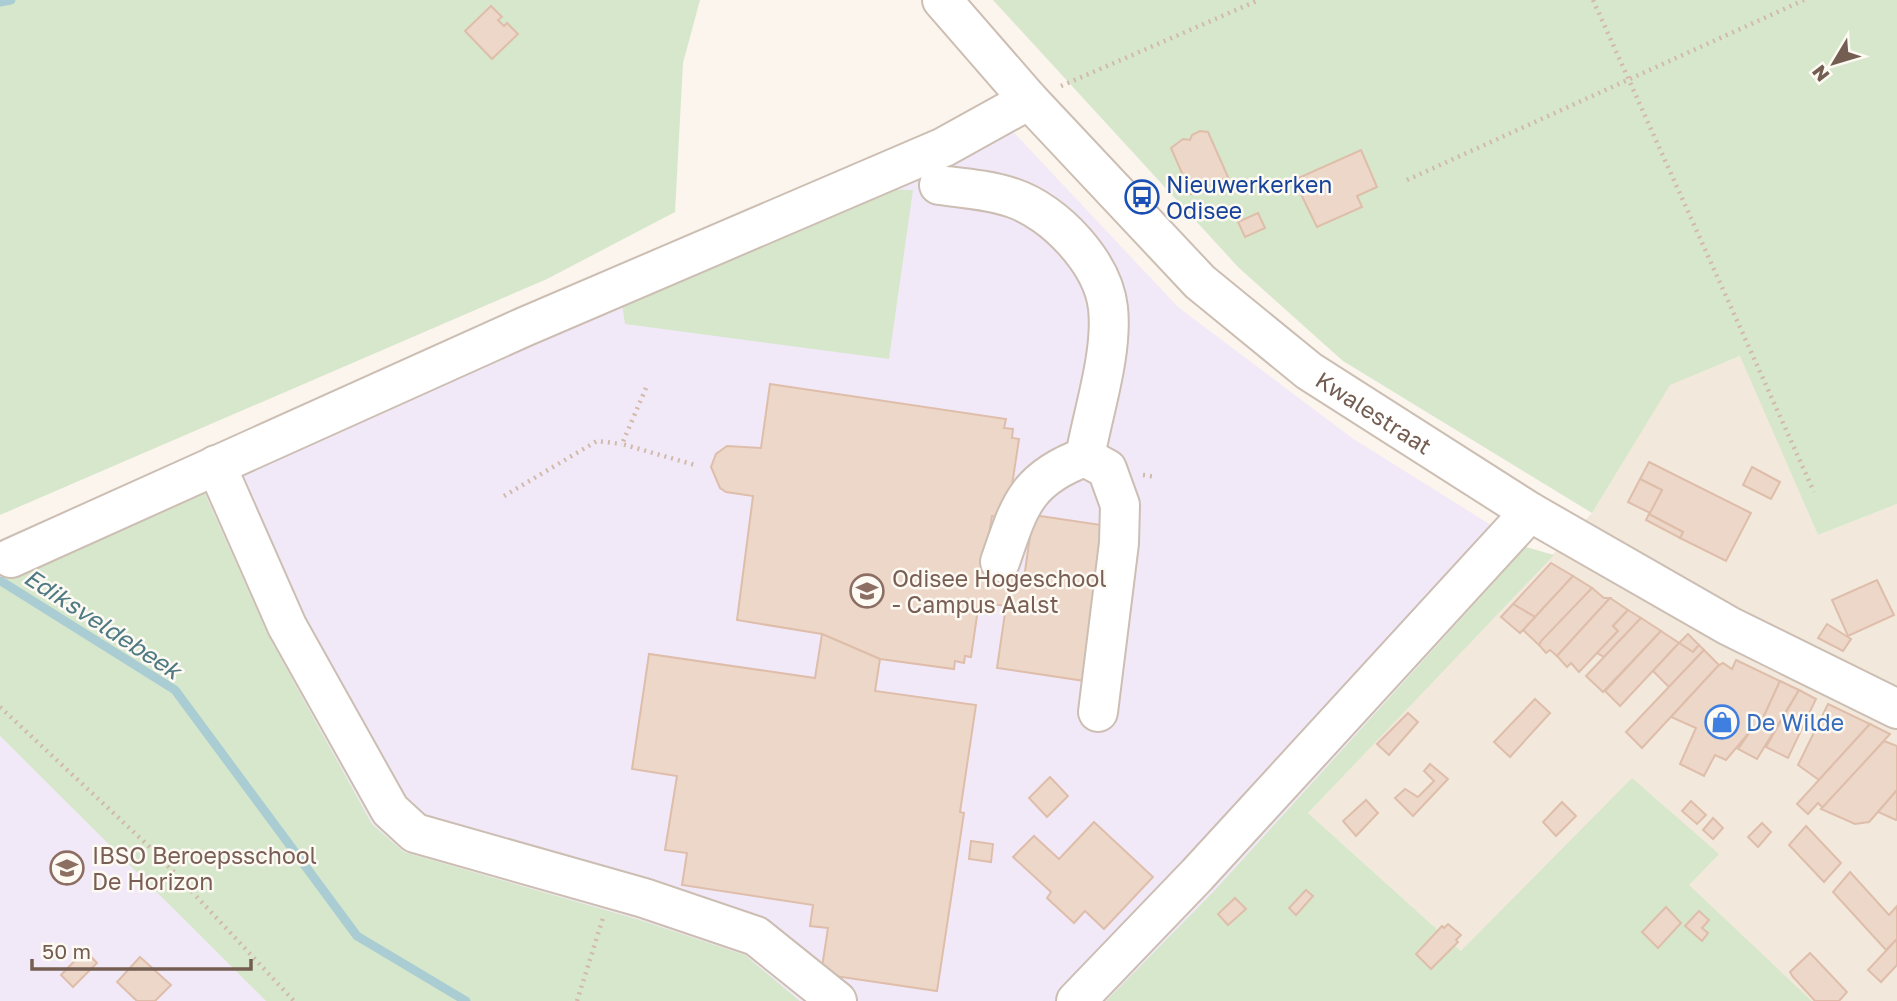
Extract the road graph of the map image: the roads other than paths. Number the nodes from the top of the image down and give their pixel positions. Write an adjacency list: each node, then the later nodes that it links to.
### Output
1 (942, 0): 2 (street, Kwalestraat)
2 (1029, 100): 5 (street); 6 (street, Kwalestraat)
3 (939, 185): 4 (street)
4 (1085, 457): 8 (street); 10 (street)
5 (216, 465): 7 (street); 11 (street)
6 (1530, 512): 9 (street, Kwalestraat); 12 (street)
7 (11, 558)
8 (1000, 562)
9 (1897, 709)
10 (1098, 712)
11 (837, 1001)
12 (1076, 1001)

